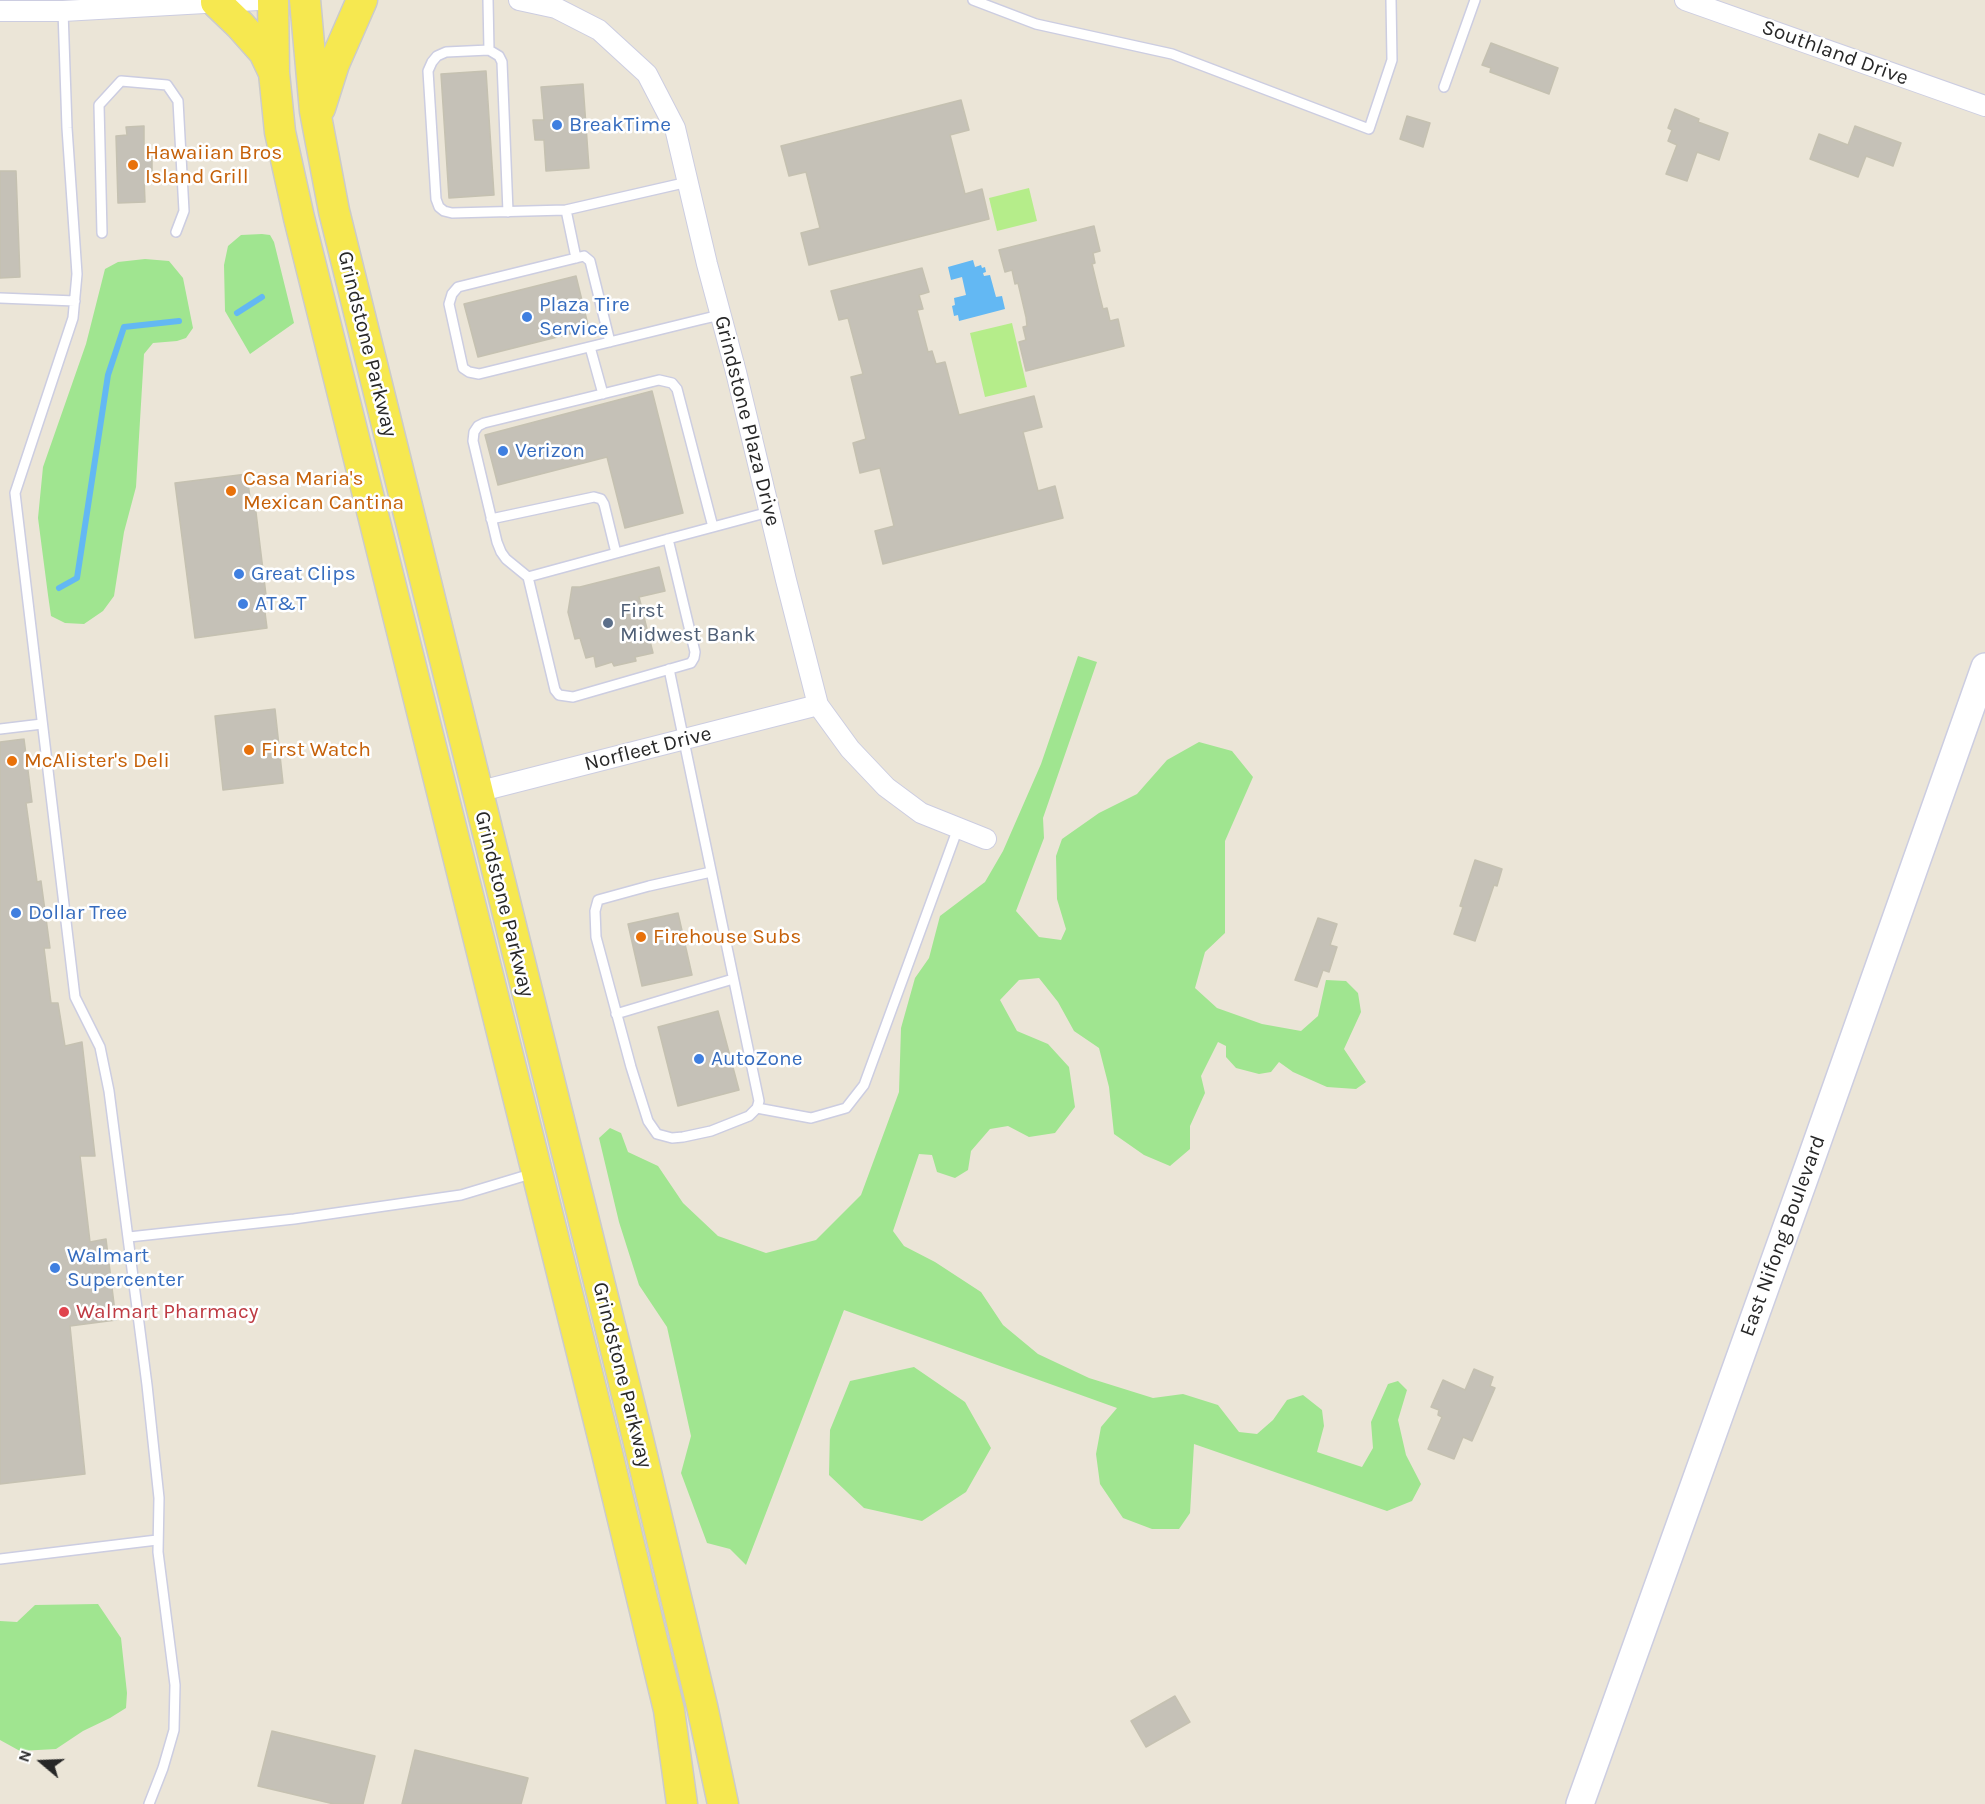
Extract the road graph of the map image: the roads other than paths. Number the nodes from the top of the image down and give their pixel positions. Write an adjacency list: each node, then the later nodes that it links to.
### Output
1 (258, 0): 11 (street)
2 (273, 0): 16 (main road, Grindstone Parkway)
3 (305, 0): 19 (main road, Grindstone Parkway)
4 (362, 0): 19 (main road)
5 (488, 0): 15 (lane)
6 (519, 0): 12 (street, Grindstone Plaza Drive)
7 (973, 0): 8 (lane)
8 (1391, 0)
9 (1475, 0): 17 (lane)
10 (1685, 0): 18 (street, Southland Drive)
11 (217, 1): 14 (street); 16 (main road)
12 (557, 4): 20 (street, Grindstone Plaza Drive)
13 (0, 11): 14 (street)
14 (63, 11): 27 (lane)
15 (489, 50): 22 (lane); 22 (lane)
16 (274, 73): 51 (main road, Grindstone Parkway)
17 (1444, 87)
18 (1985, 106)
19 (317, 120): 44 (main road, Grindstone Parkway)
20 (688, 182): 21 (lane); 28 (street, Grindstone Plaza Drive)
21 (566, 210): 22 (lane); 25 (lane)
22 (508, 212)
23 (176, 232): 24 (lane)
24 (102, 233)
25 (576, 258): 29 (lane); 30 (lane)
26 (0, 298): 27 (lane)
27 (75, 301): 41 (lane)
28 (720, 315): 29 (lane); 32 (street, Grindstone Plaza Drive)
29 (609, 342): 30 (lane)
30 (590, 347): 31 (lane)
31 (603, 394): 33 (lane); 34 (lane)
32 (770, 512): 34 (lane); 40 (street, Grindstone Plaza Drive)
33 (491, 519): 36 (lane); 37 (lane)
34 (713, 527): 35 (lane)
35 (668, 539): 36 (lane); 39 (lane)
36 (616, 554): 37 (lane)
37 (528, 577): 39 (lane)
38 (1985, 667): 58 (street, East Nifong Boulevard)
39 (669, 669): 43 (lane)
40 (818, 705): 43 (street, Norfleet Drive); 45 (street, Grindstone Plaza Drive)
41 (42, 724): 42 (lane); 52 (lane)
42 (0, 729)
43 (684, 740): 44 (street, Norfleet Drive); 47 (lane)
44 (477, 792): 57 (main road, Grindstone Parkway)
45 (958, 828): 46 (street, Grindstone Plaza Drive); 50 (lane)
46 (986, 839)
47 (711, 872): 48 (lane); 49 (lane)
48 (733, 979): 49 (lane); 50 (lane)
49 (616, 1014): 50 (lane)
50 (757, 1108)
51 (537, 1173): 52 (lane); 56 (main road, Grindstone Parkway)
52 (129, 1237): 53 (lane)
53 (157, 1540): 54 (lane); 55 (lane)
54 (0, 1560)
55 (149, 1804)
56 (682, 1804)
57 (723, 1804)
58 (1580, 1804)

